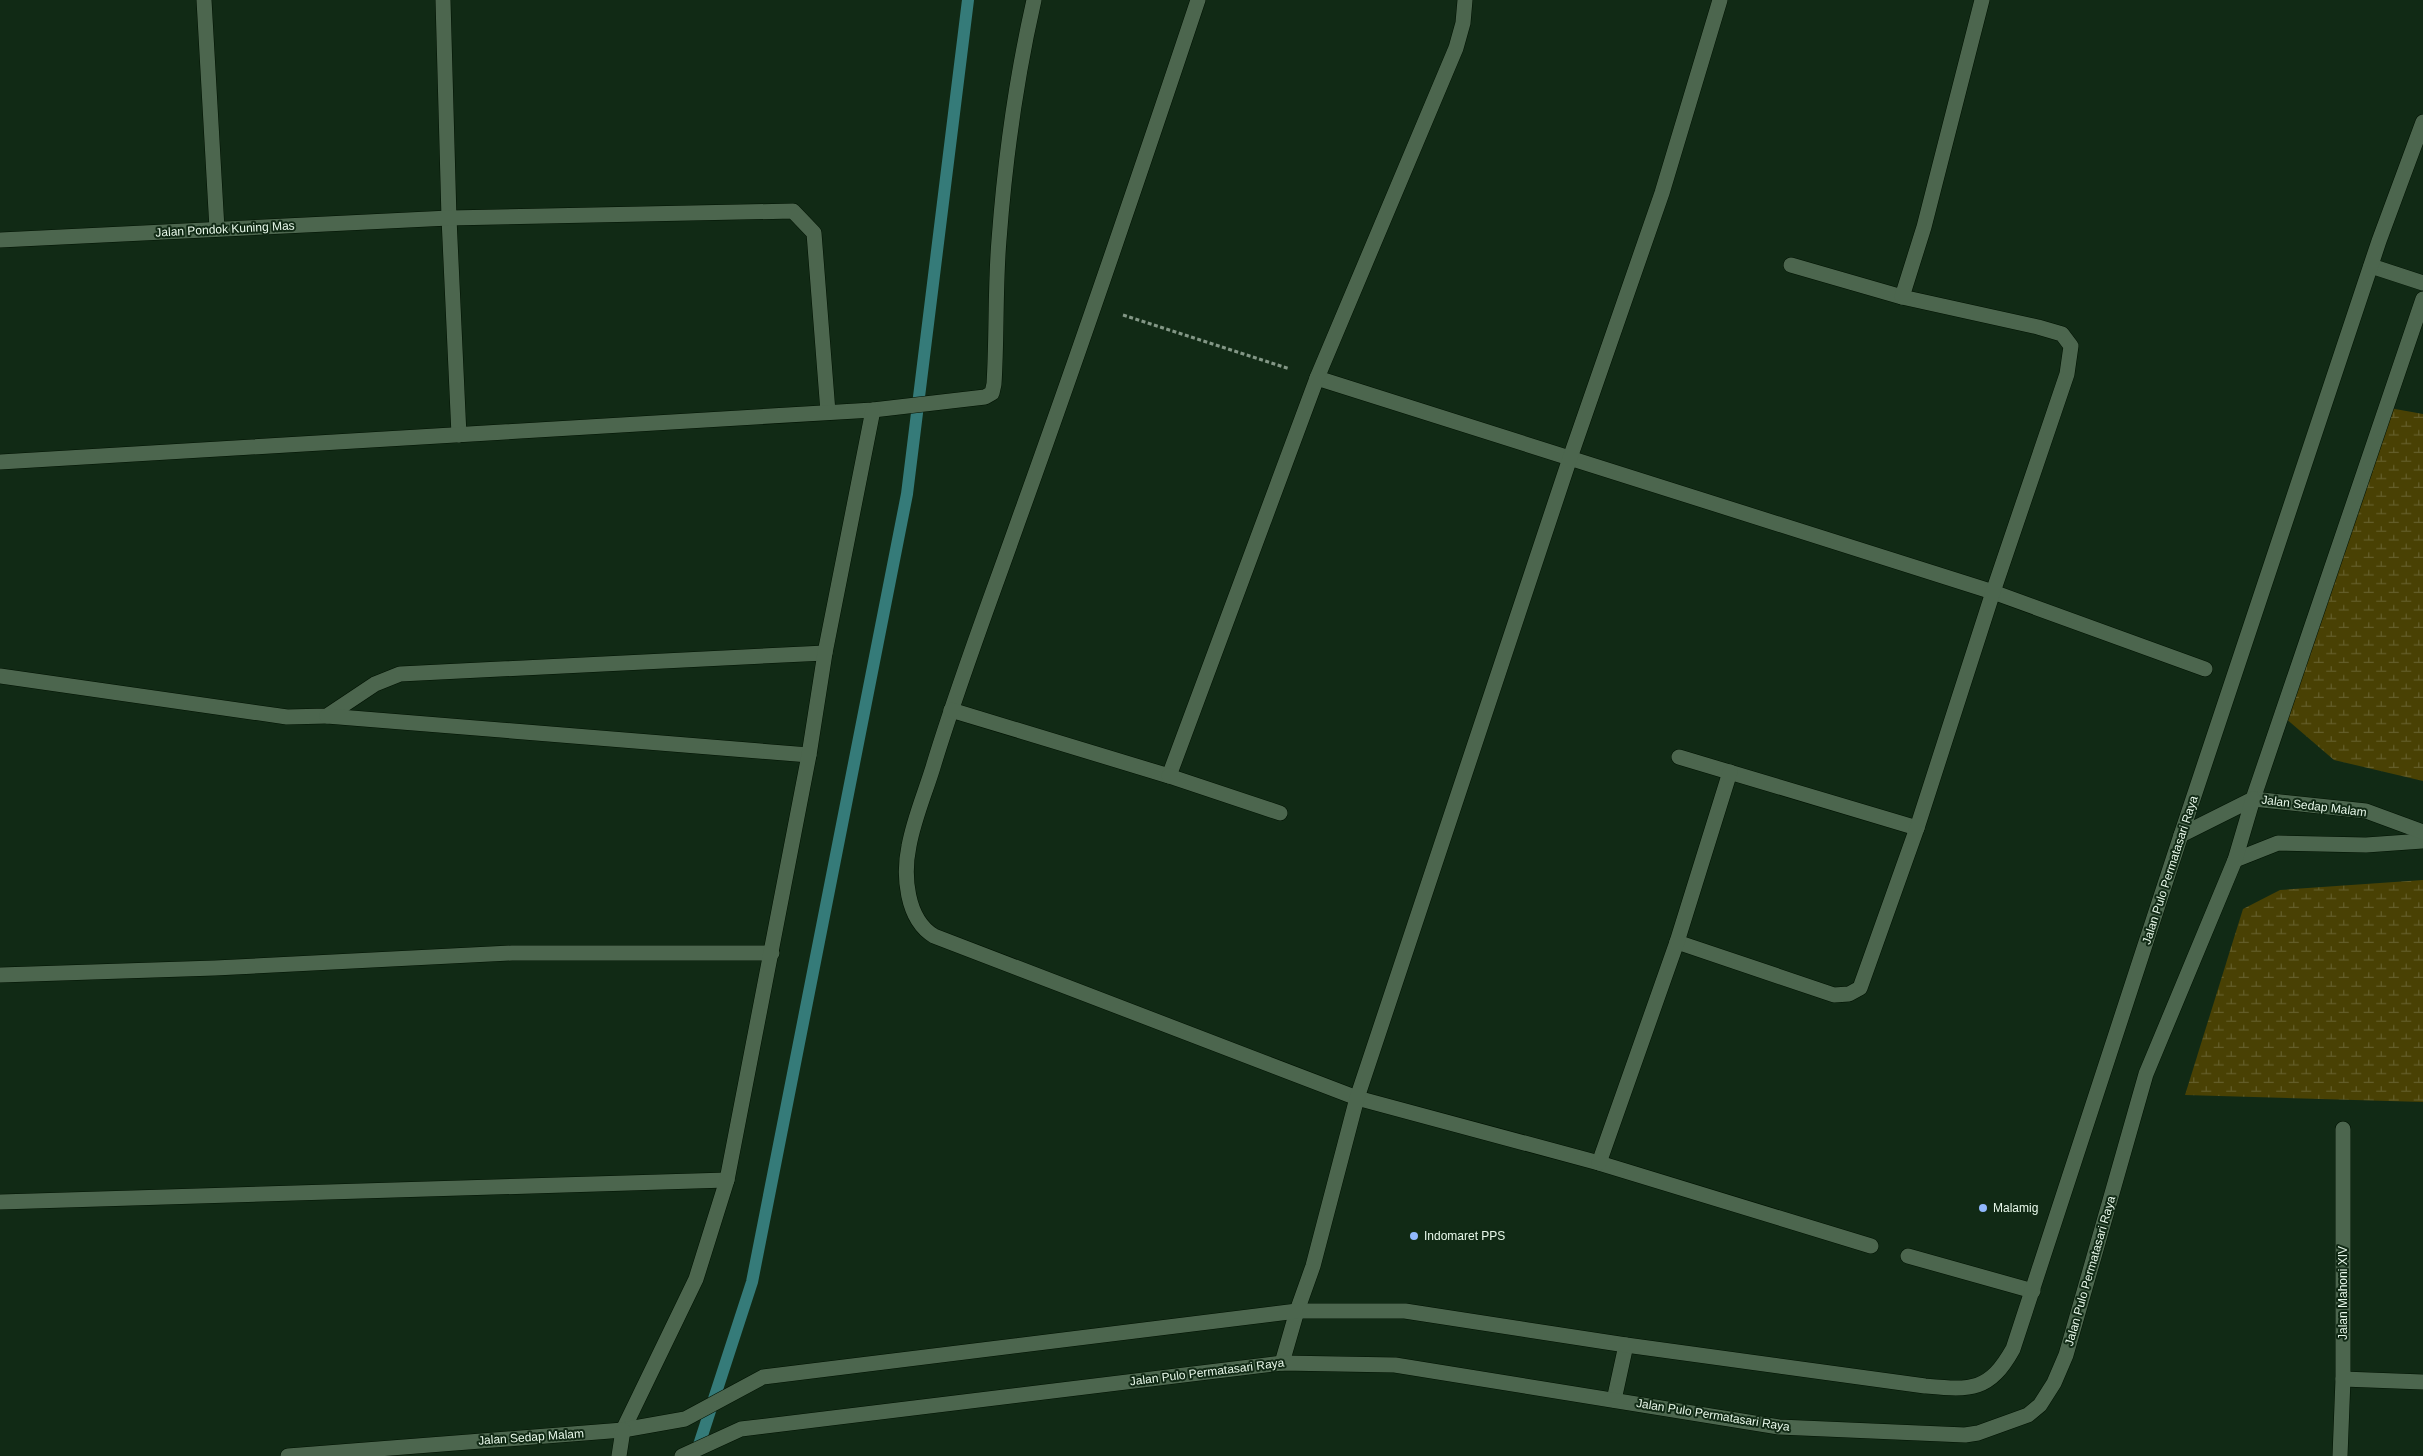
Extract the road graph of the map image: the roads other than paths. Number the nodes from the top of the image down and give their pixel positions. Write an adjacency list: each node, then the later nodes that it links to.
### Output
1 (204, 0): 10 (street)
2 (444, 0): 9 (street)
3 (1034, 0): 18 (street)
4 (1198, 0): 27 (street)
5 (1466, 0): 17 (street)
6 (1720, 0): 21 (street)
7 (1982, 0): 15 (street)
8 (2423, 122): 13 (street, Jalan Pulo Permatasari Raya)
9 (450, 218): 10 (street, Jalan Pondok Kuning Mas); 19 (street, Jalan Pondok Kuning Mas); 20 (street)
10 (217, 229): 11 (street, Jalan Pondok Kuning Mas)
11 (0, 240)
12 (1791, 265): 15 (street)
13 (2371, 266): 14 (street); 37 (street, Jalan Pulo Permatasari Raya)
14 (2423, 283)
15 (1902, 297): 23 (street)
16 (2423, 299): 33 (street, Jalan Pulo Permatasari Raya)
17 (1317, 378): 21 (street); 32 (street)
18 (873, 410): 19 (street); 24 (street)
19 (828, 412): 20 (street)
20 (460, 435): 22 (street)
21 (1570, 458): 23 (street); 43 (street)
22 (0, 462)
23 (1993, 592): 25 (street); 35 (street)
24 (825, 653): 28 (street); 29 (street)
25 (2205, 669)
26 (0, 676): 28 (street)
27 (951, 710): 32 (street); 43 (street)
28 (327, 716): 29 (street)
29 (809, 755): 41 (street)
30 (1679, 757): 31 (street)
31 (1730, 772): 35 (street); 40 (street)
32 (1169, 776): 34 (street)
33 (2253, 799): 36 (street, Jalan Sedap Malam); 37 (street, Jalan Sedap Malam); 39 (street, Jalan Pulo Permatasari Raya)
34 (1280, 813)
35 (1916, 828): 40 (street)
36 (2423, 832)
37 (2181, 836): 50 (street, Jalan Pulo Permatasari Raya)
38 (2423, 841): 39 (street)
39 (2235, 860): 57 (street, Jalan Pulo Permatasari Raya)
40 (1677, 942): 45 (street)
41 (772, 953): 42 (street); 46 (street)
42 (0, 975)
43 (1357, 1098): 45 (street); 51 (street)
44 (2342, 1129): 55 (street, Jalan Mahoni XIV)
45 (1599, 1163): 48 (street)
46 (727, 1180): 47 (street); 58 (street)
47 (0, 1202)
48 (1871, 1246)
49 (1908, 1256): 50 (street)
50 (2033, 1291): 52 (street, Jalan Pulo Permatasari Raya)
51 (1297, 1312): 52 (street, Jalan Pulo Permatasari Raya); 53 (street); 54 (street, Jalan Pulo Permatasari Raya)
52 (1626, 1345): 57 (street)
53 (1282, 1362): 57 (street, Jalan Pulo Permatasari Raya); 61 (street, Jalan Pulo Permatasari Raya)
54 (763, 1378): 58 (street, Jalan Sedap Malam)
55 (2343, 1379): 56 (street); 62 (street, Jalan Mahoni XIV)
56 (2423, 1382)
57 (1614, 1400)
58 (623, 1430): 59 (street, Jalan Sedap Malam); 60 (street)
59 (288, 1456)
60 (619, 1456)
61 (682, 1456)
62 (2340, 1456)

